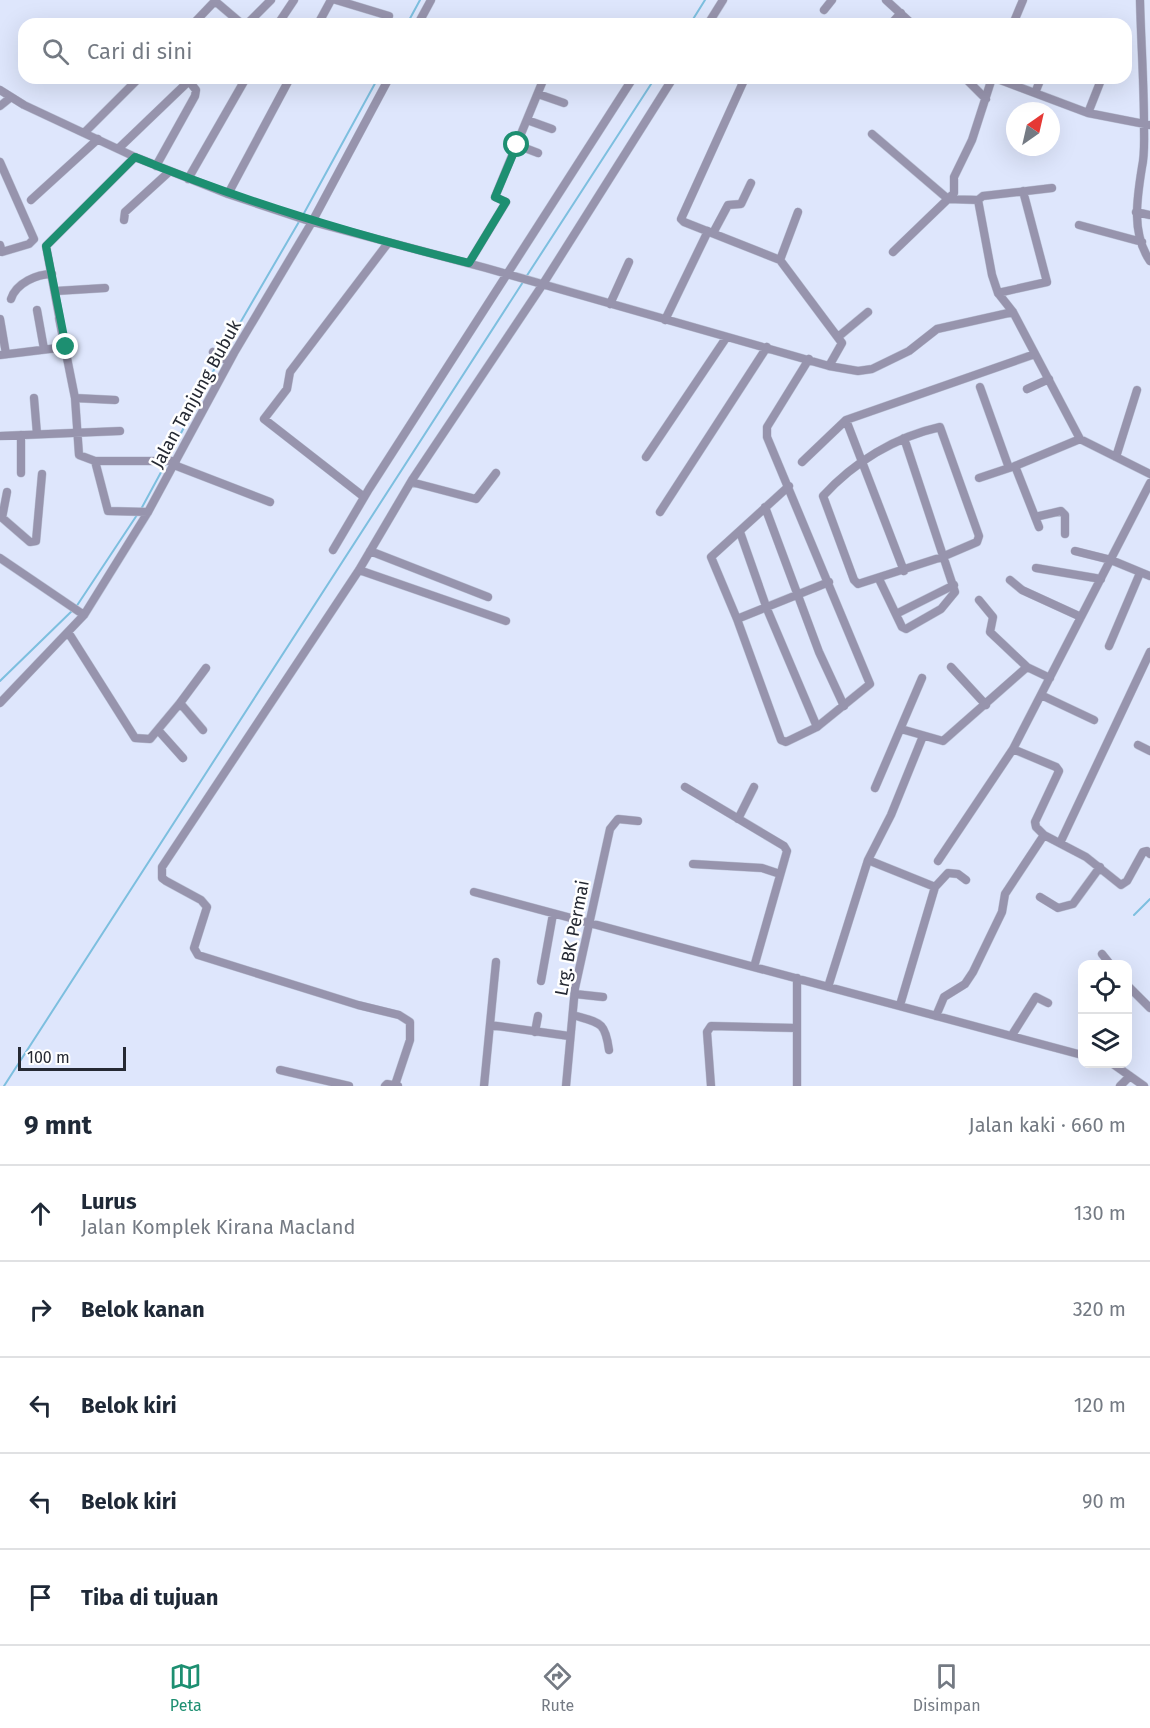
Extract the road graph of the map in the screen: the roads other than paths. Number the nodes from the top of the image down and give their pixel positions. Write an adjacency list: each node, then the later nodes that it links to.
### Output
1 (271, 0): 17 (street)
2 (294, 0): 18 (street)
3 (331, 0): 19 (street)
4 (336, 0): 14 (street)
5 (430, 0): 20 (street)
6 (723, 0): 21 (street)
7 (832, 0): 12 (street)
8 (886, 0): 13 (street)
9 (1023, 0): 24 (street)
10 (1140, 0): 49 (street)
11 (216, 1): 15 (street); 16 (street)
12 (824, 10)
13 (901, 13): 22 (street); 23 (street)
14 (389, 16)
15 (199, 18)
16 (235, 18)
17 (253, 18)
18 (282, 18)
19 (321, 18)
20 (421, 18)
21 (712, 18)
22 (896, 18)
23 (906, 18)
24 (1016, 18)
25 (133, 84): 51 (street)
26 (186, 84): 55 (street)
27 (192, 84): 59 (street)
28 (243, 84): 62 (street)
29 (287, 84): 66 (street)
30 (386, 84): 74 (street, Jalan Tanjung Bubuk)
31 (542, 84): 42 (street)
32 (629, 84): 86 (street)
33 (669, 84): 87 (street)
34 (742, 84): 76 (street)
35 (971, 84): 44 (street)
36 (992, 84): 44 (street)
37 (1010, 84): 41 (street)
38 (1039, 84): 41 (street)
39 (1099, 84): 47 (street)
40 (0, 90): 43 (street)
41 (1035, 93): 47 (street)
42 (538, 94): 45 (street); 48 (street)
43 (10, 98): 46 (street); 51 (street)
44 (986, 99): 67 (street)
45 (564, 103)
46 (0, 106)
47 (1088, 113): 49 (street)
48 (527, 120): 50 (street); 54 (street)
49 (1147, 124): 60 (street)
50 (552, 129)
51 (84, 133): 53 (street)
52 (872, 135): 67 (street)
53 (98, 139): 55 (street); 68 (street)
54 (517, 145): 56 (street); 84 (street)
55 (118, 149): 57 (street)
56 (538, 153)
57 (135, 157): 59 (street); 85 (street)
58 (0, 162): 79 (street)
59 (156, 166): 61 (street)
60 (1146, 166): 71 (street)
61 (170, 171): 62 (street); 73 (street)
62 (188, 179): 66 (street)
63 (750, 183): 76 (street)
64 (1052, 188): 65 (street)
65 (1023, 191): 69 (street); 90 (street)
66 (228, 194): 74 (street)
67 (948, 199): 69 (street); 80 (street)
68 (31, 200)
69 (978, 200): 90 (street)
70 (798, 212): 81 (street)
71 (1136, 212): 72 (street); 77 (street)
72 (1150, 215)
73 (124, 220)
74 (311, 221): 78 (street); 107 (street, Jalan Tanjung Bubuk)
75 (1079, 225): 77 (street)
76 (711, 232): 81 (street); 97 (street)
77 (1142, 242): 82 (street)
78 (388, 243): 84 (street); 140 (street)
79 (0, 245)
80 (893, 252)
81 (780, 260): 98 (street)
82 (1150, 261)
83 (628, 262): 92 (street)
84 (469, 263): 86 (street)
85 (52, 274): 89 (street); 91 (street)
86 (510, 275): 87 (street); 140 (street)
87 (540, 283): 92 (street); 136 (street)
88 (105, 288): 89 (street)
89 (56, 291): 100 (street)
90 (998, 292): 95 (street)
91 (10, 299)
92 (610, 304): 97 (street)
93 (37, 310): 102 (street)
94 (868, 312): 98 (street)
95 (1013, 312): 105 (street); 108 (street)
96 (0, 319): 104 (street)
97 (665, 321): 99 (street)
98 (838, 337): 108 (street)
99 (726, 338): 101 (street); 124 (street)
100 (66, 347): 102 (street); 114 (street)
101 (767, 347): 106 (street); 144 (street)
102 (44, 349): 104 (street)
103 (213, 352): 107 (street)
104 (3, 354)
105 (1035, 354): 109 (street); 116 (street)
106 (809, 359): 108 (street); 138 (street)
107 (229, 362): 128 (street, Jalan Tanjung Bubuk)
108 (829, 366)
109 (1049, 379): 111 (street); 123 (street)
110 (980, 387): 130 (street)
111 (1027, 389)
112 (1137, 390): 125 (street)
113 (34, 398): 118 (street)
114 (75, 398): 115 (street); 119 (street)
115 (115, 400)
116 (846, 420): 126 (street); 129 (street)
117 (120, 431): 119 (street)
118 (37, 434): 119 (street); 120 (street)
119 (77, 434): 127 (street)
120 (21, 435): 121 (street); 131 (street)
121 (0, 436)
122 (904, 438): 126 (street); 153 (street); 153 (street)
123 (1080, 440): 125 (street); 130 (street)
124 (646, 457)
125 (1116, 457): 134 (street)
126 (862, 460): 158 (street); 161 (street)
127 (95, 461): 128 (street); 143 (street)
128 (173, 462): 141 (street); 143 (street, Jalan Tanjung Bubuk)
129 (802, 462)
130 (1012, 467): 135 (street); 146 (street)
131 (21, 473)
132 (496, 473): 136 (street)
133 (42, 474): 145 (street)
134 (1150, 474)
135 (979, 478)
136 (411, 482): 151 (street)
137 (1150, 483): 155 (street)
138 (789, 486): 142 (street); 164 (street)
139 (7, 492): 145 (street)
140 (364, 497): 150 (street)
141 (270, 502)
142 (765, 507): 148 (street); 166 (street)
143 (147, 512): 170 (street, Jalan Tanjung Bubuk)
144 (660, 512)
145 (1, 517)
146 (1035, 517): 147 (street); 149 (street)
147 (1039, 527)
148 (740, 532): 169 (street); 173 (street)
149 (1065, 534)
150 (333, 550)
151 (370, 551): 157 (street); 167 (street)
152 (1075, 551): 155 (street)
153 (942, 557): 158 (street); 165 (street)
154 (0, 558): 170 (street)
155 (1111, 560): 159 (street); 162 (street)
156 (1036, 568): 162 (street)
157 (358, 570): 174 (street); 245 (street)
158 (904, 570): 161 (street)
159 (1140, 573): 160 (street); 176 (street)
160 (1150, 576)
161 (879, 579): 171 (street)
162 (1101, 579): 172 (street)
163 (1010, 580): 172 (street)
164 (829, 582): 166 (street); 187 (street)
165 (954, 585): 171 (street); 171 (street)
166 (798, 596): 169 (street); 187 (street)
167 (488, 597)
168 (979, 600): 179 (street)
169 (767, 609): 173 (street); 189 (street)
170 (81, 613): 175 (street, Jalan Tanjung Bubuk)
171 (896, 614)
172 (1081, 617): 182 (street)
173 (737, 619): 189 (street)
174 (506, 621)
175 (68, 632): 184 (street, Jalan Tanjung Bubuk); 191 (street)
176 (1109, 646)
177 (1150, 652): 204 (street)
178 (951, 667): 186 (street)
179 (1026, 667): 182 (street); 186 (street)
180 (206, 668): 185 (street)
181 (922, 678): 190 (street)
182 (1050, 678): 183 (street)
183 (1041, 695): 188 (street); 195 (street)
184 (0, 703)
185 (180, 703): 191 (street); 192 (street)
186 (986, 705): 193 (street)
187 (844, 706): 189 (street)
188 (1094, 720)
189 (817, 727)
190 (901, 729): 193 (street); 200 (street)
191 (158, 730): 197 (street)
192 (203, 730)
193 (923, 736): 206 (street)
194 (1138, 745): 196 (street)
195 (1013, 749): 203 (street); 207 (street)
196 (1150, 751)
197 (183, 758)
198 (754, 787): 201 (street)
199 (685, 788): 201 (street)
200 (875, 788)
201 (738, 819): 210 (street)
202 (638, 821): 216 (street, Lrg. BK Permai)
203 (1044, 835): 204 (street); 232 (street)
204 (1060, 843): 209 (street)
205 (1150, 854): 209 (street)
206 (868, 860): 212 (street); 223 (street)
207 (938, 861)
208 (693, 864): 210 (street)
209 (1100, 867): 214 (street)
210 (780, 874): 220 (street)
211 (966, 880): 212 (street)
212 (934, 887): 228 (street)
213 (474, 892): 215 (street)
214 (1040, 897)
215 (553, 915): 216 (street); 222 (street)
216 (588, 924): 220 (street); 225 (street, Lrg. BK Permai)
217 (1102, 954): 218 (street)
218 (1107, 960)
219 (496, 962): 233 (street)
220 (754, 967): 221 (street)
221 (797, 978): 223 (street); 234 (street)
222 (541, 981)
223 (828, 987): 228 (street)
224 (1132, 990): 229 (street)
225 (575, 994): 226 (street); 230 (street, Lrg. BK Permai)
226 (603, 997)
227 (1048, 1003): 236 (street)
228 (900, 1005): 232 (street)
229 (1150, 1008)
230 (573, 1015): 237 (street, Lrg. BK Permai); 238 (street)
231 (538, 1016): 235 (street)
232 (936, 1017): 236 (street)
233 (490, 1025): 235 (street); 246 (street)
234 (796, 1028): 248 (street); 249 (street)
235 (535, 1032): 237 (street)
236 (1012, 1035): 239 (street)
237 (568, 1036): 247 (street, Lrg. BK Permai)
238 (609, 1050)
239 (1078, 1054)
240 (1119, 1068): 242 (street)
241 (280, 1070): 243 (street)
242 (1130, 1076): 250 (street); 251 (street)
243 (349, 1086)
244 (385, 1086): 245 (street)
245 (397, 1086)
246 (484, 1086)
247 (566, 1086)
248 (711, 1086)
249 (797, 1086)
250 (1120, 1086)
251 (1144, 1086)

